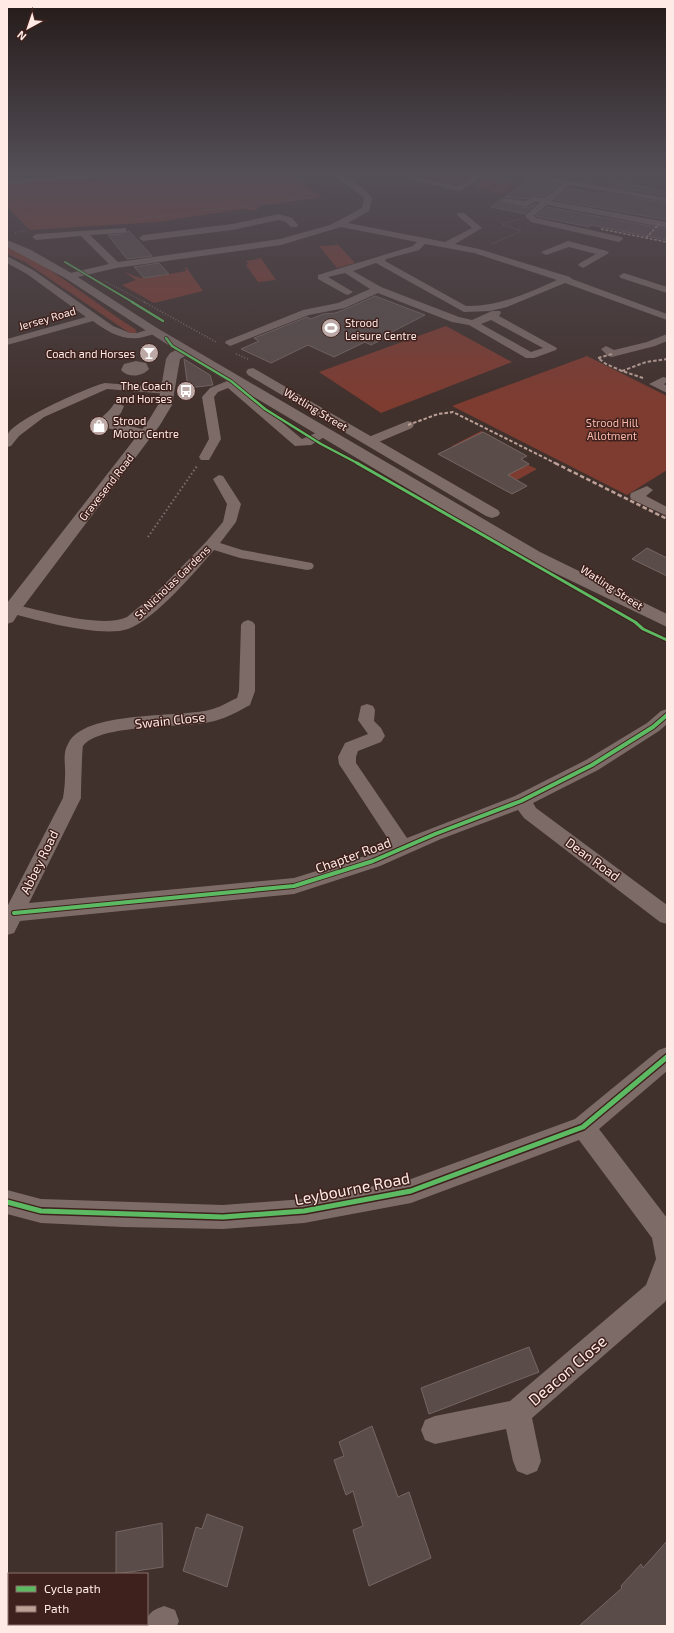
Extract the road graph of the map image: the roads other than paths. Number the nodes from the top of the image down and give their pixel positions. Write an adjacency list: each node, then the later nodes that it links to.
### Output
1 (26, 251): 16 (main road)
2 (44, 251): 15 (main road)
3 (102, 251): 12 (street)
4 (195, 251): 9 (street)
5 (216, 251): 9 (street)
6 (404, 251): 10 (street)
7 (477, 251): 18 (street)
8 (597, 251): 13 (street)
9 (197, 254): 12 (street)
10 (381, 258): 14 (street); 22 (street)
11 (7, 259): 26 (street)
12 (116, 265): 15 (street)
13 (583, 265)
14 (348, 270): 19 (street); 21 (street)
15 (82, 272): 16 (street); 23 (main road); 28 (main road)
16 (69, 276): 23 (main road)
17 (624, 276): 20 (street)
18 (567, 280): 22 (street); 25 (street)
19 (378, 289): 27 (street); 32 (street)
20 (667, 290)
21 (348, 292)
22 (509, 302): 24 (street)
23 (112, 305): 28 (main road)
24 (492, 316): 27 (street); 27 (street)
25 (667, 317)
26 (94, 318): 28 (street); 30 (street, Jersey Road)
27 (472, 323)
28 (166, 328): 34 (main road)
29 (667, 337): 33 (street)
30 (7, 342)
31 (201, 342): 32 (main road)
32 (227, 349)
33 (606, 349)
34 (186, 350): 36 (main road, Watling Street); 41 (main road, Gravesend Road)
35 (138, 372): 40 (street)
36 (237, 377): 37 (main road, Watling Street); 46 (main road, Watling Street); 46 (street, Watling Street); 51 (street)
37 (261, 377): 46 (main road, Watling Street); 49 (main road, Watling Street)
38 (643, 378): 39 (street)
39 (662, 385)
40 (134, 389): 41 (street); 45 (street)
41 (168, 391): 47 (main road, Gravesend Road)
42 (118, 406): 43 (street)
43 (110, 425): 47 (street); 48 (street)
44 (408, 425): 49 (street)
45 (11, 432): 50 (street)
46 (325, 433): 54 (main road, Watling Street)
47 (147, 434): 60 (main road, Gravesend Road)
48 (99, 435)
49 (370, 441): 54 (main road, Watling Street); 56 (main road, Watling Street)
50 (7, 443)
51 (205, 457)
52 (219, 479): 58 (street, St Nicholas Gardens)
53 (647, 490): 55 (street)
54 (425, 491): 61 (main road, Watling Street)
55 (667, 512)
56 (503, 520)
57 (543, 544): 61 (main road, Watling Street)
58 (210, 546): 59 (street); 60 (street, St Nicholas Gardens)
59 (307, 566)
60 (9, 614)
61 (660, 617)
62 (248, 625): 65 (street, Swain Close)
63 (367, 710): 67 (street)
64 (667, 715): 66 (street, Chapter Road)
65 (72, 798): 69 (street, Abbey Road)
66 (521, 801): 67 (street, Chapter Road); 68 (street, Dean Road)
67 (404, 847): 69 (street, Chapter Road)
68 (667, 916)
69 (10, 920)
70 (667, 1057): 71 (street, Leybourne Road)
71 (583, 1127): 72 (street, Leybourne Road); 73 (street)
72 (7, 1202)
73 (667, 1256)
74 (667, 1262): 75 (street, Deacon Close)
75 (517, 1413): 76 (street, Deacon Close); 77 (street)
76 (435, 1430)
77 (527, 1461)

